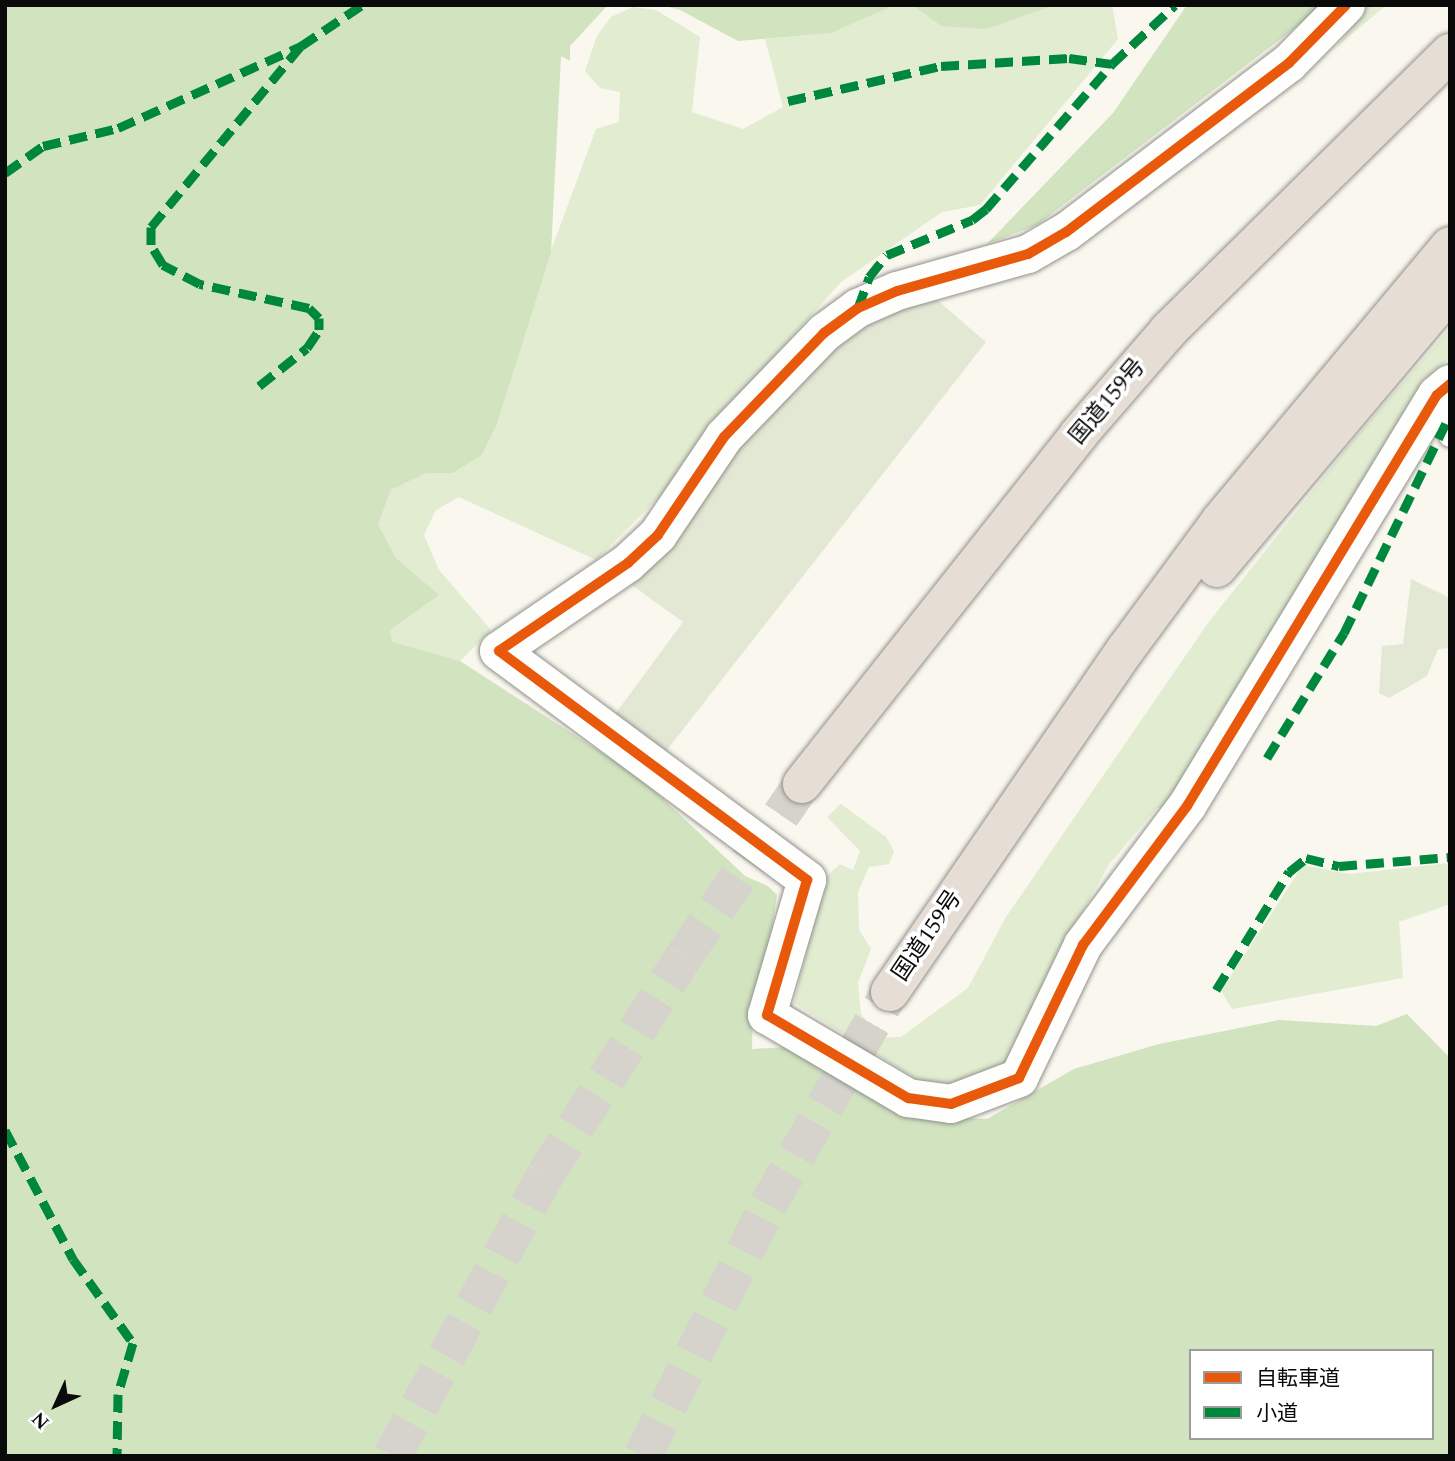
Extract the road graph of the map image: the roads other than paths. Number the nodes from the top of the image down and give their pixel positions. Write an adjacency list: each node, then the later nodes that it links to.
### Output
1 (1346, 5): 7 (street)
2 (1450, 24): 6 (highway)
3 (1450, 52): 6 (highway, 国道159号)
4 (1450, 246): 10 (highway, 国道159号)
5 (1450, 291): 10 (highway)
6 (1169, 330): 9 (highway, 国道159号)
7 (1443, 390): 8 (lane)
8 (1450, 435)
9 (802, 784)
10 (976, 866): 11 (highway, 国道159号)
11 (890, 992)

